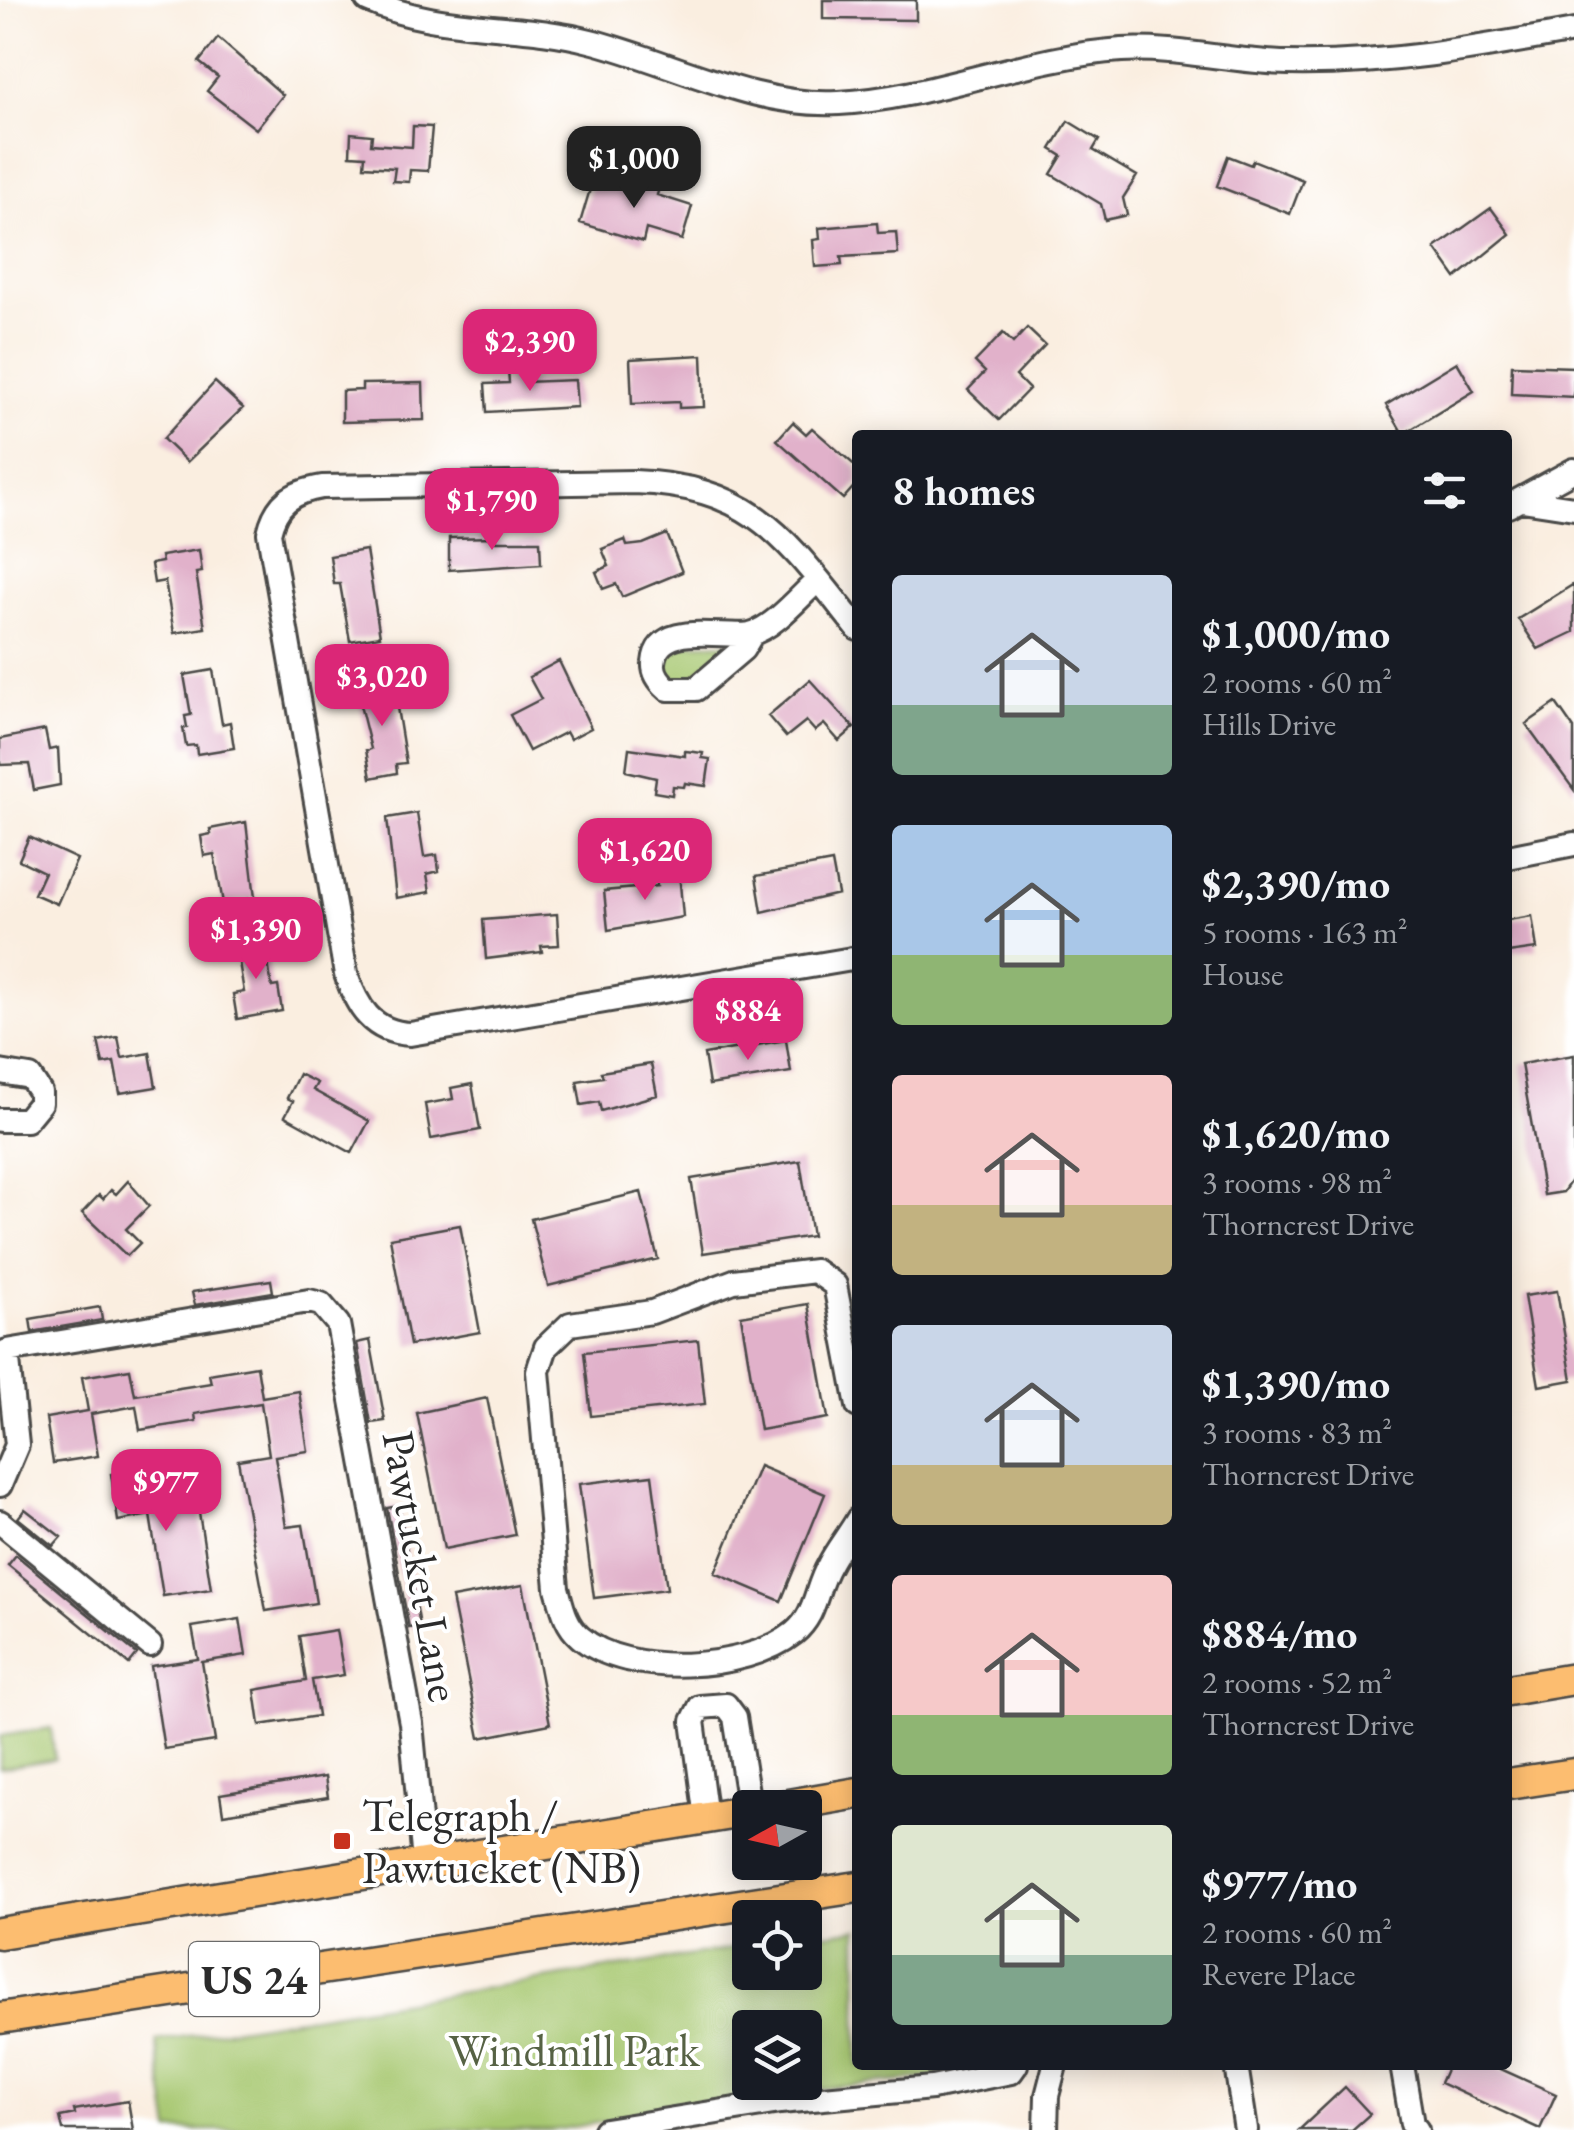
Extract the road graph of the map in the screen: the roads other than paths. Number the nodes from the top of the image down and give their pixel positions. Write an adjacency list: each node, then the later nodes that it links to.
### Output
1 (367, 0): 2 (street)
2 (1574, 31)
3 (1574, 470): 4 (street)
4 (1514, 503): 5 (street)
5 (1574, 508)
6 (818, 580): 7 (street); 8 (street); 11 (street)
7 (852, 622)
8 (752, 634)
9 (1574, 844): 10 (street)
10 (1512, 856)
11 (852, 959)
12 (0, 1072): 13 (street)
13 (0, 1120)
14 (852, 1374): 19 (street)
15 (0, 1485): 30 (street, Pawtucket Lane)
16 (0, 1522): 18 (street)
17 (852, 1528): 19 (street)
18 (150, 1645)
19 (706, 1663): 22 (street)
20 (1574, 1679): 21 (highway)
21 (1512, 1689)
22 (710, 1705): 25 (street); 29 (street)
23 (1574, 1774): 24 (highway)
24 (1512, 1783)
25 (747, 1790)
26 (852, 1794): 27 (highway)
27 (822, 1799)
28 (732, 1814): 29 (highway, US 24)
29 (706, 1818): 30 (highway, US 24)
30 (424, 1862): 32 (highway, US 24)
31 (852, 1888): 33 (highway, US 24)
32 (0, 1933)
33 (0, 2018)
34 (1005, 2070): 40 (street)
35 (1016, 2070): 39 (street)
36 (1054, 2070): 39 (street)
37 (1237, 2070): 44 (street)
38 (1403, 2070): 41 (street)
39 (1047, 2096): 43 (street)
40 (701, 2122): 42 (street)
41 (1413, 2128)
42 (605, 2130)
43 (1046, 2130)
44 (1246, 2130)

